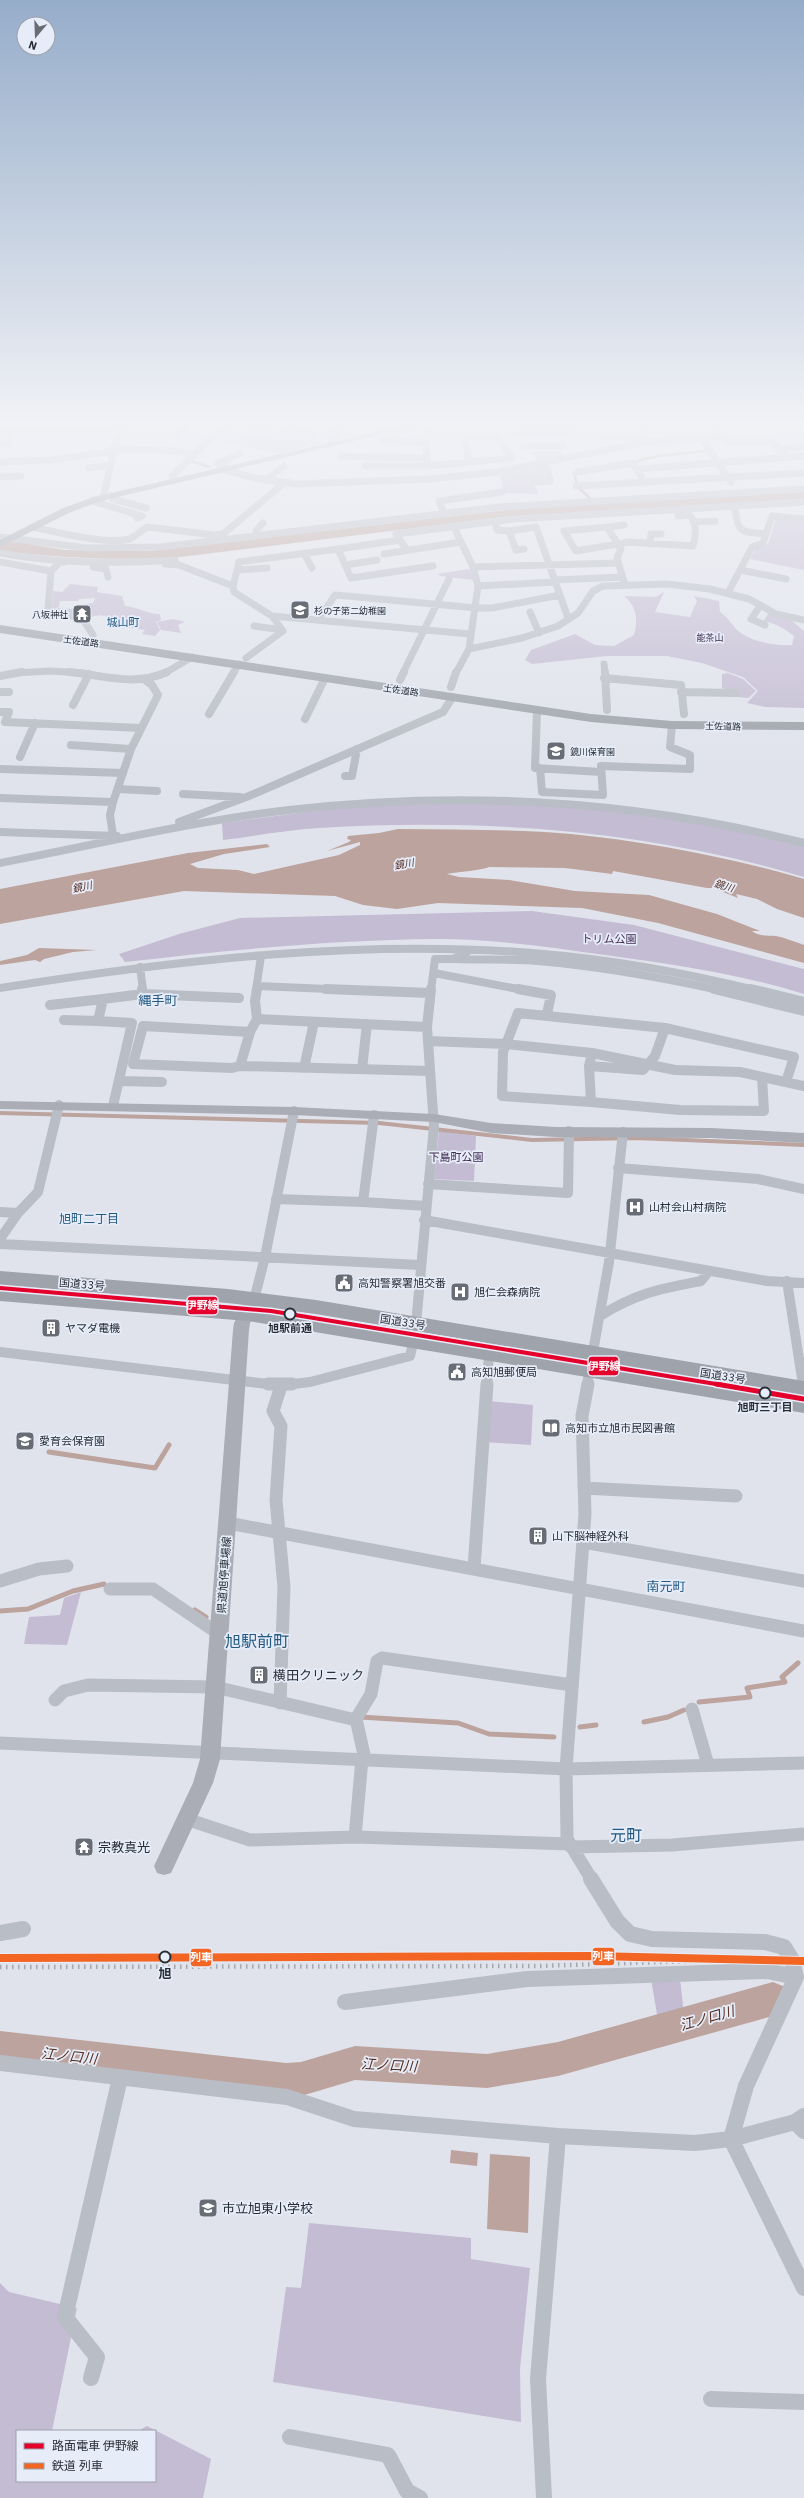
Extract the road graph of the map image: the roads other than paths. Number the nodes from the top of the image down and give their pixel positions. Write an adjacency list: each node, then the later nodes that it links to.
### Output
1 (84, 537): 2 (street)
2 (133, 537)
3 (219, 537): 15 (street)
4 (257, 537): 15 (street)
5 (398, 537): 16 (street)
6 (458, 537): 17 (street)
7 (511, 537): 21 (street)
8 (539, 537): 33 (street)
9 (568, 537): 18 (street)
10 (614, 537): 18 (street)
11 (651, 537): 19 (street)
12 (695, 537): 19 (street)
13 (765, 537): 41 (street)
14 (5, 540): 15 (street)
15 (229, 540)
16 (400, 540): 20 (street); 22 (street)
17 (461, 542): 22 (street); 36 (street)
18 (618, 543): 19 (street); 32 (street)
19 (650, 544)
20 (338, 549): 24 (street); 34 (street)
21 (524, 549)
22 (407, 550): 25 (street)
23 (0, 552): 29 (street)
24 (304, 553): 38 (street); 40 (street)
25 (384, 554)
26 (175, 560): 31 (street)
27 (377, 560): 34 (street)
28 (0, 562): 42 (street)
29 (60, 562): 30 (street); 39 (street); 42 (street)
30 (112, 562): 31 (street); 39 (street)
31 (151, 562): 48 (street)
32 (618, 563): 33 (street); 47 (street)
33 (548, 564): 36 (street); 46 (street)
34 (346, 565): 35 (street)
35 (433, 566)
36 (473, 567): 49 (street)
37 (267, 568): 40 (street)
38 (312, 568)
39 (106, 569): 43 (street)
40 (238, 570): 48 (street)
41 (740, 570): 45 (street); 50 (street)
42 (51, 571): 68 (street)
43 (108, 576)
44 (449, 579): 52 (street)
45 (786, 579)
46 (554, 581): 47 (street); 49 (street); 51 (street)
47 (624, 581): 50 (street); 57 (street)
48 (233, 586): 56 (street)
49 (478, 586): 54 (street)
50 (728, 593): 53 (street)
51 (560, 595): 54 (street); 57 (street)
52 (437, 605): 54 (street); 58 (street); 64 (street)
53 (760, 606): 59 (street); 61 (street)
54 (477, 608): 67 (street)
55 (530, 612): 66 (street)
56 (272, 616): 58 (street); 65 (street)
57 (568, 618): 66 (street)
58 (319, 619): 64 (street)
59 (803, 621)
60 (0, 622): 68 (highway, 土佐道路)
61 (765, 625)
62 (254, 626): 65 (street)
63 (0, 629): 70 (highway, 土佐道路)
64 (422, 629): 67 (street); 80 (street)
65 (282, 630): 71 (street)
66 (539, 633): 69 (street)
67 (470, 634): 69 (street)
68 (93, 635): 71 (highway, 土佐道路)
69 (469, 649): 84 (street)
70 (192, 657): 71 (highway, 土佐道路); 79 (street)
71 (242, 661): 77 (highway, 土佐道路); 80 (highway, 土佐道路); 90 (street)
72 (38, 664): 74 (street)
73 (604, 664): 78 (street)
74 (32, 672): 75 (street); 76 (street)
75 (89, 674): 79 (street); 86 (street)
76 (0, 676)
77 (325, 678): 84 (highway, 土佐道路); 93 (street)
78 (604, 678): 83 (street); 87 (street)
79 (145, 680): 97 (street)
80 (400, 680): 84 (highway, 土佐道路)
81 (0, 692): 82 (street)
82 (9, 692)
83 (682, 692): 85 (street); 91 (street)
84 (452, 693): 87 (highway, 土佐道路); 89 (highway, 土佐道路); 100 (street)
85 (735, 694)
86 (73, 704)
87 (607, 710): 91 (highway, 土佐道路)
88 (0, 712): 94 (street)
89 (537, 712): 95 (highway, 土佐道路); 102 (street)
90 (209, 714)
91 (684, 714): 92 (highway, 土佐道路)
92 (804, 717)
93 (305, 719)
94 (35, 723): 97 (street); 101 (street)
95 (672, 725): 96 (highway, 土佐道路); 104 (street)
96 (804, 726)
97 (140, 728): 99 (street)
98 (72, 746): 99 (street)
99 (131, 749): 105 (street)
100 (357, 749): 106 (street); 111 (street)
101 (20, 756)
102 (540, 768): 104 (street); 104 (street)
103 (0, 769): 105 (street)
104 (601, 772)
105 (123, 774): 107 (street)
106 (345, 776)
107 (118, 789): 108 (street); 112 (street)
108 (157, 791)
109 (183, 794): 111 (street)
110 (0, 798): 112 (street)
111 (244, 798): 113 (street)
112 (113, 802): 116 (street)
113 (197, 817): 114 (street); 116 (street)
114 (205, 823): 117 (street); 118 (street)
115 (0, 832): 116 (street)
116 (113, 836): 118 (street)
117 (804, 843)
118 (66, 852): 119 (street)
119 (0, 863)
120 (470, 950): 121 (street); 122 (street); 131 (street)
121 (261, 956): 123 (street); 125 (street)
122 (453, 959): 124 (street); 133 (street)
123 (140, 967): 126 (street); 127 (street)
124 (434, 972): 128 (street); 134 (street)
125 (258, 986): 128 (street); 135 (street)
126 (0, 988)
127 (143, 994): 129 (street); 130 (street)
128 (430, 994): 140 (street)
129 (239, 998)
130 (103, 999): 132 (street); 137 (street)
131 (804, 1002)
132 (50, 1005)
133 (804, 1011)
134 (546, 1014): 141 (street); 144 (street)
135 (256, 1019): 138 (street); 142 (street)
136 (64, 1020): 137 (street)
137 (98, 1022): 153 (street)
138 (314, 1022): 139 (street); 149 (street)
139 (368, 1024): 140 (street); 150 (street)
140 (428, 1027): 143 (street)
141 (665, 1028): 146 (street); 155 (street)
142 (250, 1032): 147 (street); 147 (street)
143 (428, 1041): 144 (street); 151 (street)
144 (506, 1044): 145 (street); 157 (street)
145 (592, 1053): 146 (street); 148 (street)
146 (650, 1064): 148 (street); 152 (street)
147 (240, 1066): 149 (street)
148 (590, 1066): 157 (street)
149 (304, 1068): 150 (street)
150 (362, 1069): 151 (street)
151 (430, 1072): 163 (street)
152 (762, 1077): 155 (street); 157 (street)
153 (120, 1081): 154 (street); 159 (street)
154 (162, 1082)
155 (786, 1082): 156 (street)
156 (804, 1086)
157 (591, 1102)
158 (0, 1105): 160 (street)
159 (113, 1106): 160 (street); 161 (street)
160 (58, 1110): 174 (street)
161 (293, 1118): 162 (street); 170 (street)
162 (373, 1121): 163 (street); 171 (street)
163 (434, 1126): 164 (street); 168 (street)
164 (569, 1136): 165 (street); 168 (street)
165 (621, 1138): 166 (street); 167 (street)
166 (804, 1138)
167 (618, 1168): 169 (street); 178 (street)
168 (428, 1184): 172 (street)
169 (804, 1189)
170 (276, 1199): 171 (street); 179 (street)
171 (363, 1202): 172 (street)
172 (426, 1206): 175 (street)
173 (0, 1212): 174 (street)
174 (18, 1213): 176 (street)
175 (424, 1220): 178 (street); 180 (street)
176 (0, 1239)
177 (0, 1244): 179 (street)
178 (609, 1254): 181 (street); 187 (street)
179 (265, 1257): 180 (street); 186 (street)
180 (420, 1265): 188 (street)
181 (709, 1271): 183 (street); 187 (street)
182 (0, 1278): 186 (highway, 国道33号)
183 (787, 1281): 184 (street); 194 (street)
184 (804, 1283)
185 (0, 1294): 186 (highway, 国道33号)
186 (251, 1307): 188 (highway, 国道33号); 192 (street, 県道旭停車場線)
187 (600, 1316): 191 (street)
188 (415, 1332): 189 (highway, 国道33号); 193 (street)
189 (489, 1344): 191 (highway, 国道33号); 202 (street)
190 (0, 1352): 192 (street)
191 (590, 1361): 194 (highway, 国道33号); 195 (highway, 国道33号); 196 (street)
192 (239, 1382): 193 (street); 198 (street, 県道旭停車場線)
193 (281, 1386): 199 (street)
194 (804, 1389)
195 (804, 1405)
196 (584, 1488): 197 (street); 200 (street)
197 (736, 1496)
198 (228, 1523): 199 (street); 208 (street, 県道旭停車場線)
199 (278, 1531): 202 (street); 212 (street)
200 (582, 1542): 204 (street); 205 (street)
201 (66, 1566): 203 (street)
202 (474, 1568): 205 (street)
203 (0, 1581)
204 (804, 1581)
205 (580, 1588): 207 (street); 209 (street)
206 (110, 1589): 208 (street)
207 (804, 1631)
208 (219, 1634): 210 (street, 県道旭停車場線)
209 (572, 1684): 214 (street); 220 (street)
210 (215, 1687): 211 (street); 212 (street); 216 (street, 県道旭停車場線)
211 (55, 1700)
212 (280, 1704): 214 (street)
213 (692, 1709): 219 (street)
214 (356, 1720): 217 (street)
215 (0, 1744): 216 (street)
216 (211, 1753): 217 (street); 221 (street, 県道旭停車場線)
217 (363, 1759): 220 (street); 223 (street)
218 (804, 1763): 219 (street)
219 (708, 1765): 220 (street)
220 (566, 1768): 224 (street)
221 (186, 1819): 223 (street); 225 (street, 県道旭停車場線)
222 (804, 1834): 224 (street)
223 (356, 1838): 224 (street)
224 (571, 1845): 228 (street)
225 (164, 1866)
226 (23, 1929): 227 (street)
227 (0, 1933)
228 (796, 1978): 229 (street); 234 (street)
229 (345, 2002)
230 (0, 2063): 231 (street)
231 (120, 2078): 233 (street); 236 (street)
232 (801, 2123): 234 (street)
233 (558, 2136): 234 (street); 241 (street)
234 (731, 2139): 235 (street)
235 (804, 2288)
236 (91, 2378)
237 (711, 2399): 238 (street)
238 (804, 2402)
239 (290, 2437): 240 (street)
240 (420, 2498)
241 (544, 2498)

